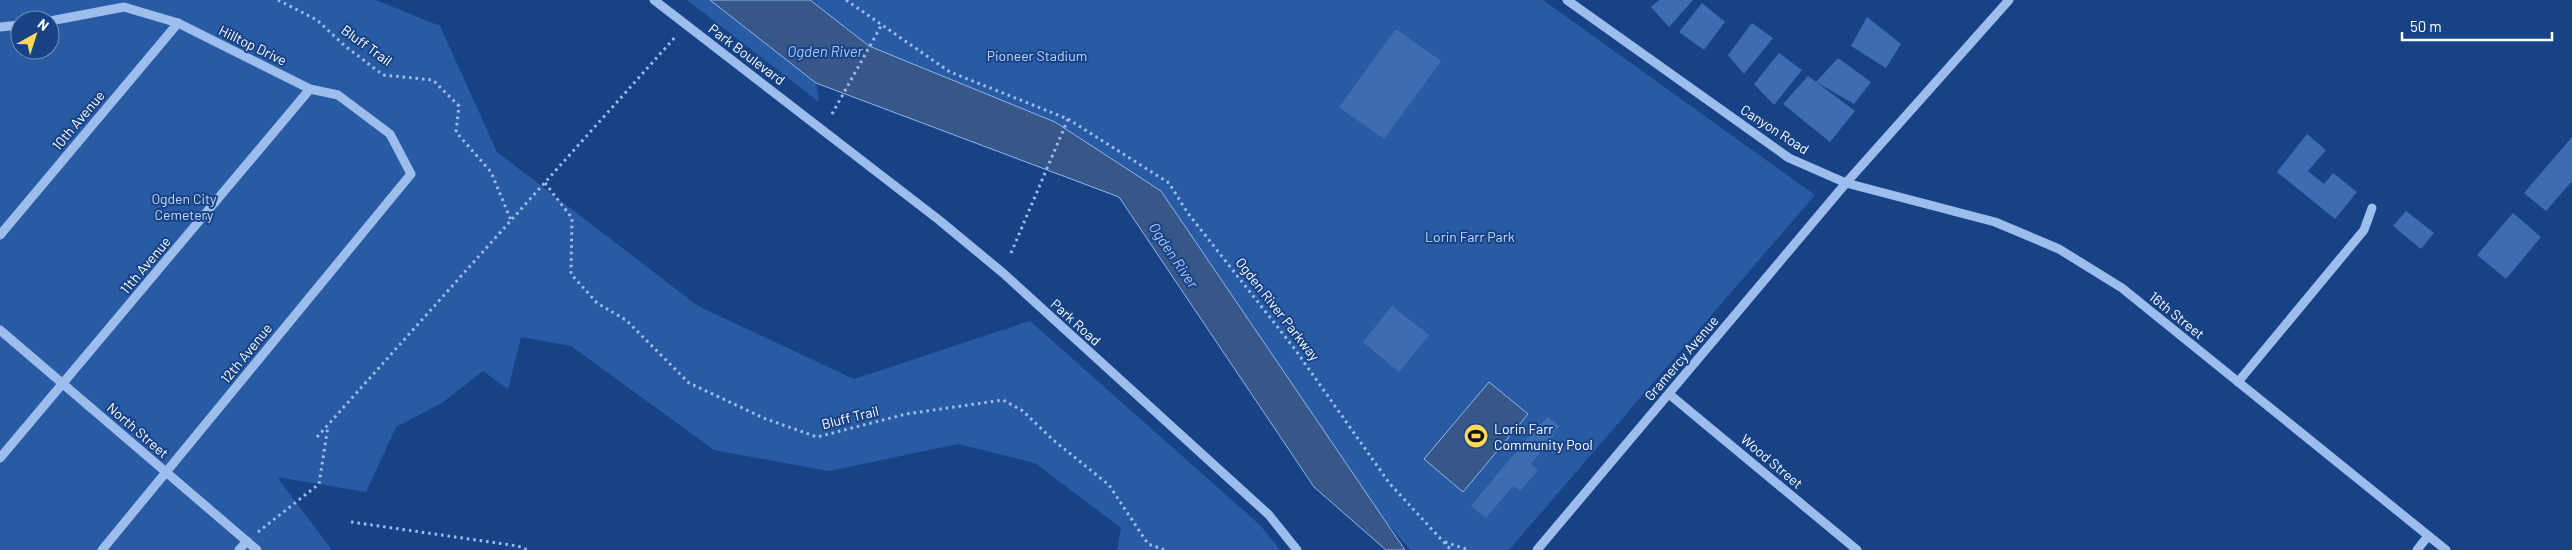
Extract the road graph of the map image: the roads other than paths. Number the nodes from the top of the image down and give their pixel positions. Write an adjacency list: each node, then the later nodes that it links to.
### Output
1 (654, 0): 7 (street, Park Boulevard)
2 (1567, 0): 9 (street, Canyon Road)
3 (2009, 0): 9 (street)
4 (60, 20): 5 (street, Hilltop Drive)
5 (178, 23): 6 (street, Hilltop Drive); 11 (street, 10th Avenue)
6 (310, 89): 8 (street, Hilltop Drive); 14 (street, 11th Avenue)
7 (823, 130): 23 (street, Park Road)
8 (411, 174): 17 (street, 12th Avenue)
9 (1846, 183): 13 (street, 16th Street); 15 (street, Gramercy Avenue)
10 (2372, 208): 13 (street)
11 (0, 235)
12 (0, 330): 14 (street, North Street)
13 (2238, 382): 18 (street, 16th Street)
14 (63, 384): 16 (street, 11th Avenue); 17 (street, North Street)
15 (1669, 394): 24 (street, Gramercy Avenue); 25 (street, Wood Street)
16 (0, 458)
17 (166, 472): 19 (street, North Street); 20 (street, 12th Avenue)
18 (2428, 536): 26 (street); 27 (street, 16th Street)
19 (247, 541): 21 (street); 22 (street, North Street)
20 (102, 550)
21 (239, 550)
22 (258, 550)
23 (1297, 550)
24 (1537, 550)
25 (1857, 550)
26 (2417, 550)
27 (2446, 550)

